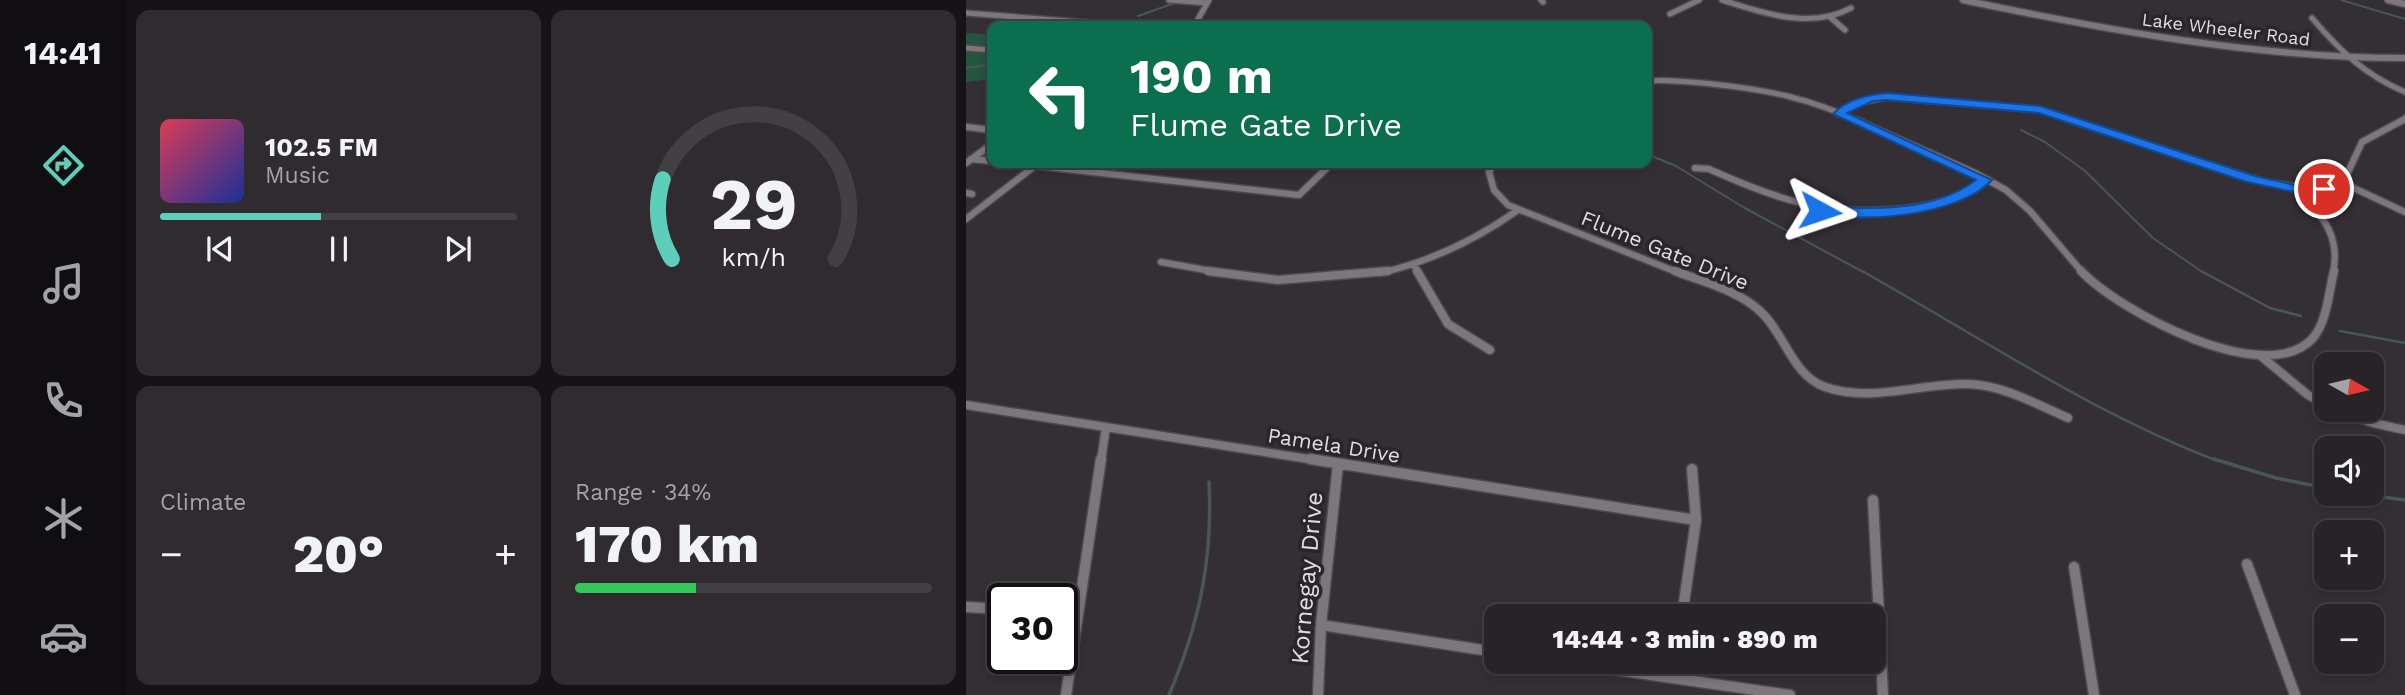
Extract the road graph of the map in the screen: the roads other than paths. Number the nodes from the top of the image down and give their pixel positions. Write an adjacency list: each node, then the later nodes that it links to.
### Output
1 (1169, 0): 6 (street)
2 (1699, 0): 11 (street)
3 (1722, 0): 12 (street)
4 (1964, 0): 7 (street, Lake Wheeler Road)
5 (2388, 0): 8 (street)
6 (1208, 1): 15 (street)
7 (1985, 2): 19 (street, Lake Wheeler Road)
8 (2405, 4)
9 (1851, 8): 12 (street)
10 (966, 13): 14 (street)
11 (1670, 14)
12 (1830, 18): 16 (street)
13 (2312, 18): 19 (street)
14 (1068, 21)
15 (1197, 21)
16 (1845, 30)
17 (966, 48): 18 (street)
18 (987, 50)
19 (2344, 57): 20 (street, Lake Wheeler Road); 22 (street)
20 (2405, 58)
21 (1652, 81): 23 (street)
22 (2405, 92)
23 (1839, 114): 35 (street); 37 (street)
24 (2405, 118): 36 (street)
25 (966, 127): 26 (street)
26 (987, 129)
27 (987, 148): 28 (street)
28 (968, 160): 29 (street)
29 (987, 161)
30 (1032, 168): 40 (street)
31 (1071, 168): 32 (street)
32 (1327, 168)
33 (1491, 168): 38 (street, Flume Gate Drive)
34 (1695, 168): 35 (street)
35 (1986, 180): 44 (street)
36 (2343, 183): 37 (street); 39 (street)
37 (2299, 190): 44 (street)
38 (1518, 210): 42 (street); 47 (street, Flume Gate Drive)
39 (2405, 212)
40 (966, 219)
41 (1161, 262): 42 (street)
42 (1414, 265): 43 (street)
43 (1490, 350)
44 (2262, 356): 45 (street)
45 (2314, 398)
46 (968, 407): 49 (street, Pamela Drive)
47 (2068, 418)
48 (2370, 422): 50 (street)
49 (1106, 427): 51 (street, Pamela Drive); 60 (street)
50 (2405, 430)
51 (1338, 464): 54 (street, Pamela Drive); 61 (street, Kornegay Drive)
52 (1692, 469): 54 (street)
53 (1873, 500): 70 (street)
54 (1696, 520): 57 (street)
55 (2247, 564): 72 (street)
56 (2074, 567): 71 (street)
57 (1684, 604)
58 (966, 607): 59 (street)
59 (987, 608)
60 (1078, 613)
61 (1321, 625): 62 (street); 68 (street, Kornegay Drive)
62 (1484, 650)
63 (1069, 674): 67 (street)
64 (1645, 674): 66 (street)
65 (1674, 674): 66 (street)
66 (1673, 678): 69 (street)
67 (1066, 695)
68 (1318, 695)
69 (1790, 695)
70 (1883, 695)
71 (2094, 695)
72 (2295, 695)

